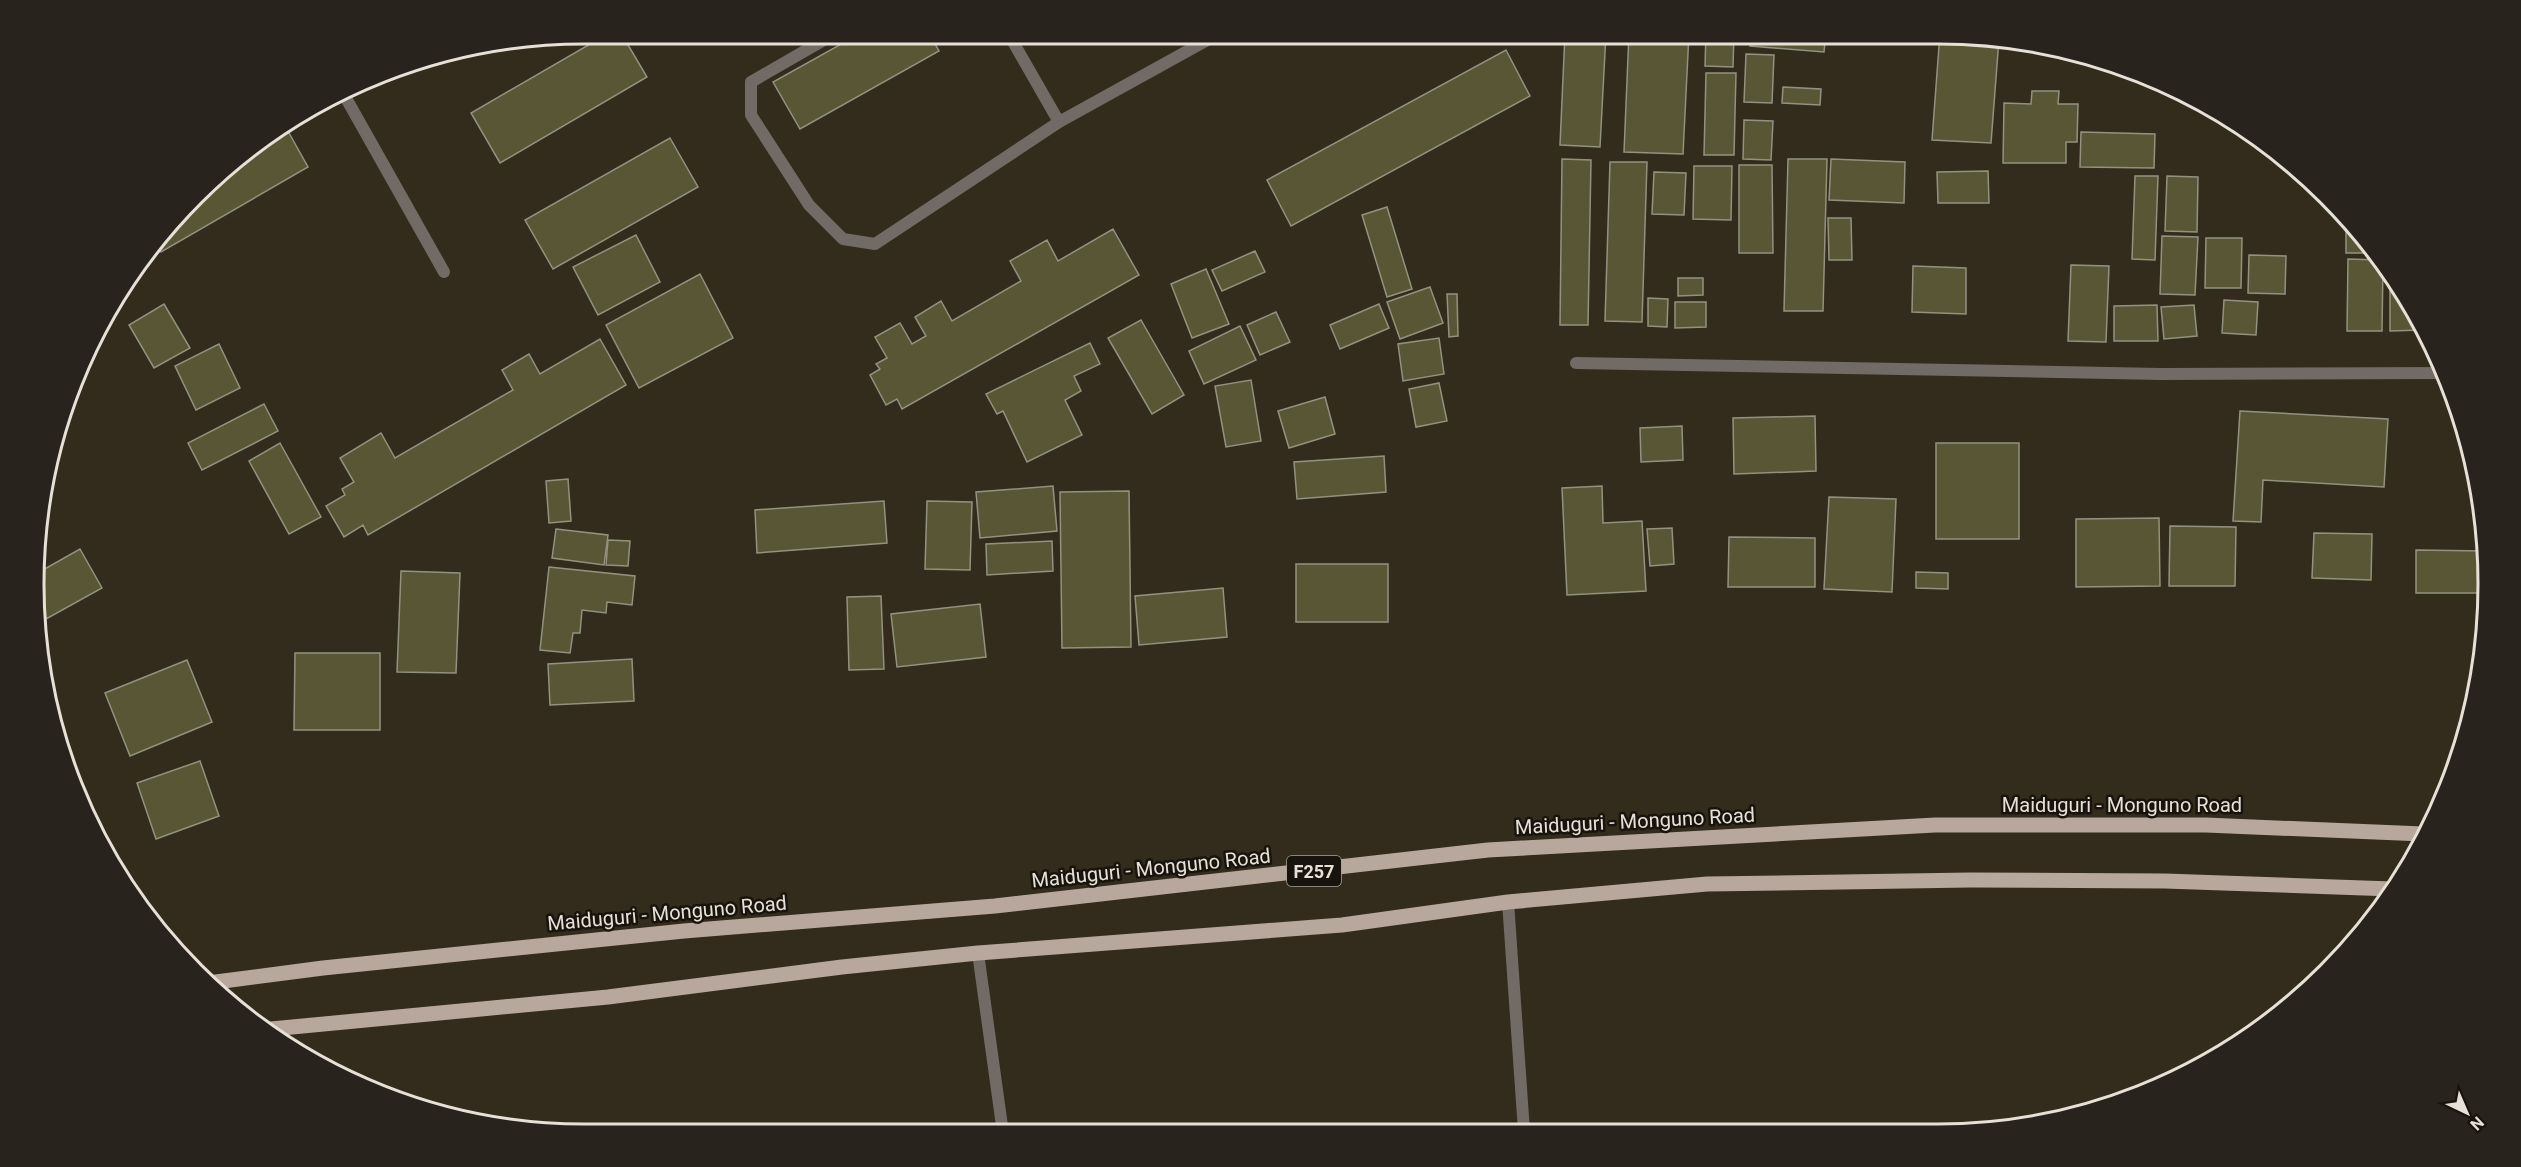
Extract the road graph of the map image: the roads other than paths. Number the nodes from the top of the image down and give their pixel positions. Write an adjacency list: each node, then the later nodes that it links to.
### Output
1 (817, 44): 5 (street)
2 (1014, 44): 5 (street)
3 (1200, 44): 5 (street)
4 (346, 99): 6 (street)
5 (1059, 122)
6 (444, 272)
7 (1576, 363): 8 (street)
8 (2434, 373)
9 (2416, 834): 13 (main road, Maiduguri - Monguno Road / F257)
10 (2383, 889): 11 (main road)
11 (1508, 902): 12 (main road); 16 (street)
12 (978, 953): 14 (main road); 15 (street)
13 (219, 982)
14 (278, 1028)
15 (1002, 1124)
16 (1524, 1124)

